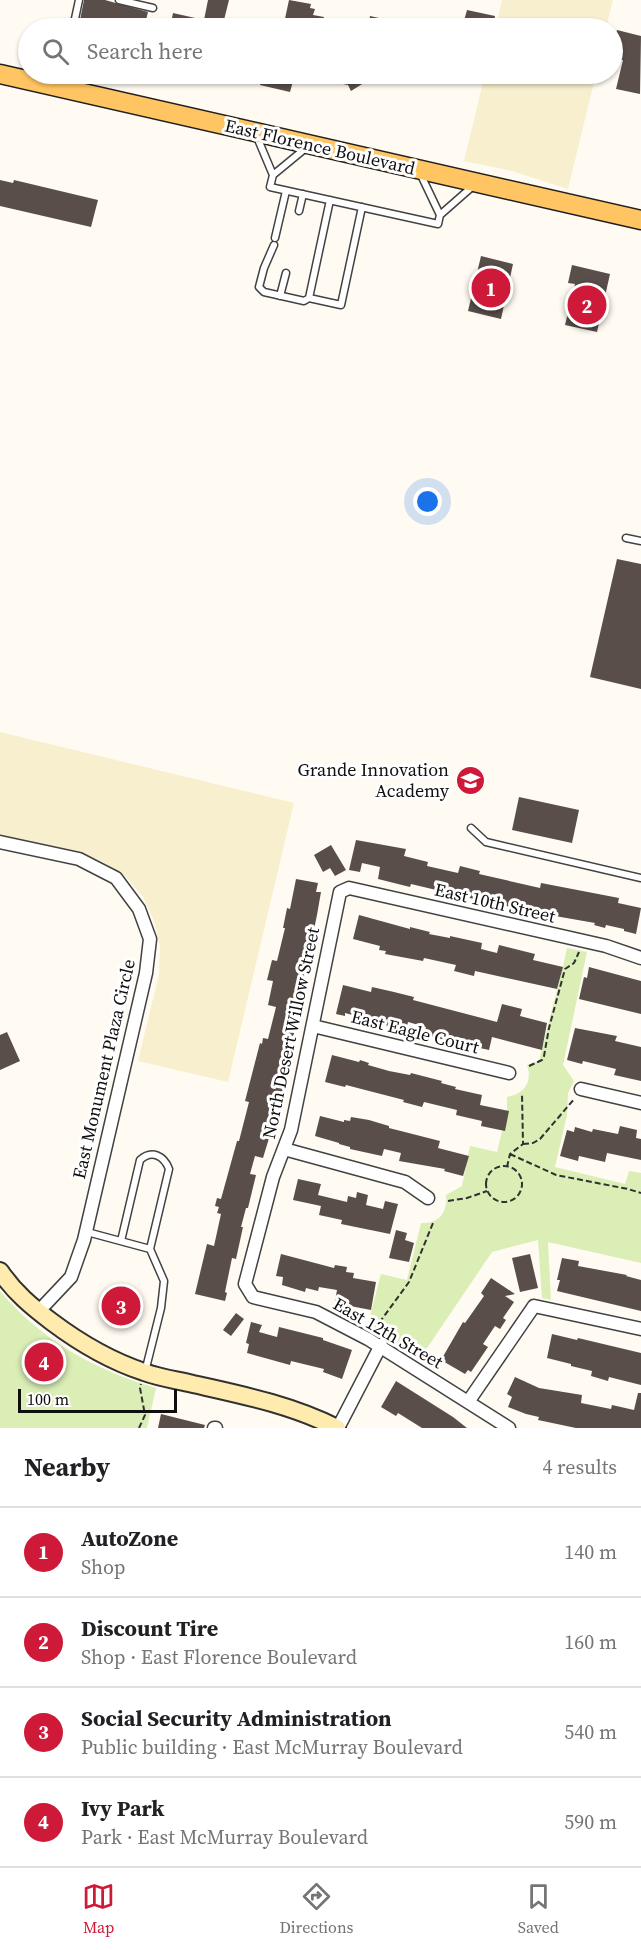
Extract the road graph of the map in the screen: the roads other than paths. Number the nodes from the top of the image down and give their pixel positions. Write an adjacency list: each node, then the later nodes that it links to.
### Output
1 (79, 0): 4 (lane)
2 (119, 0): 3 (lane)
3 (153, 8)
4 (75, 18)
5 (0, 74): 6 (main road, East Florence Boulevard)
6 (18, 78)
7 (43, 84): 8 (main road, East Florence Boulevard)
8 (255, 133): 9 (main road, East Florence Boulevard); 11 (lane)
9 (309, 144): 10 (main road, East Florence Boulevard); 11 (lane)
10 (418, 169): 12 (main road, East Florence Boulevard); 18 (lane)
11 (273, 175): 13 (lane)
12 (479, 182): 18 (lane); 19 (main road, East Florence Boulevard)
13 (286, 191): 14 (lane); 21 (lane)
14 (303, 194): 15 (lane); 17 (lane)
15 (330, 200): 16 (lane); 22 (lane)
16 (362, 207): 18 (lane); 22 (lane)
17 (299, 211)
18 (441, 215)
19 (641, 220)
20 (286, 273): 21 (lane)
21 (280, 296): 22 (lane)
22 (309, 298)
23 (626, 538): 24 (lane)
24 (641, 541)
25 (471, 828): 27 (lane)
26 (0, 842): 36 (street, East Monument Plaza Circle)
27 (641, 878)
28 (340, 892): 29 (street, East 10th Street); 30 (street, North Desert Willow Street)
29 (641, 958)
30 (314, 1026): 31 (street, East Eagle Court); 34 (street, North Desert Willow Street)
31 (509, 1072)
32 (581, 1089): 33 (street)
33 (641, 1103)
34 (284, 1149): 35 (street); 40 (street, North Desert Willow Street)
35 (428, 1198)
36 (86, 1232): 37 (lane); 41 (street, East Monument Plaza Circle)
37 (121, 1241): 38 (lane); 38 (lane)
38 (150, 1249): 44 (lane)
39 (0, 1271): 41 (street)
40 (245, 1284): 43 (street, East 12th Street)
41 (38, 1312): 44 (street)
42 (641, 1329): 45 (street)
43 (381, 1346): 45 (street, East 12th Street); 46 (street)
44 (142, 1380): 46 (street)
45 (468, 1402): 47 (street, East 12th Street)
46 (337, 1428)
47 (509, 1428)

